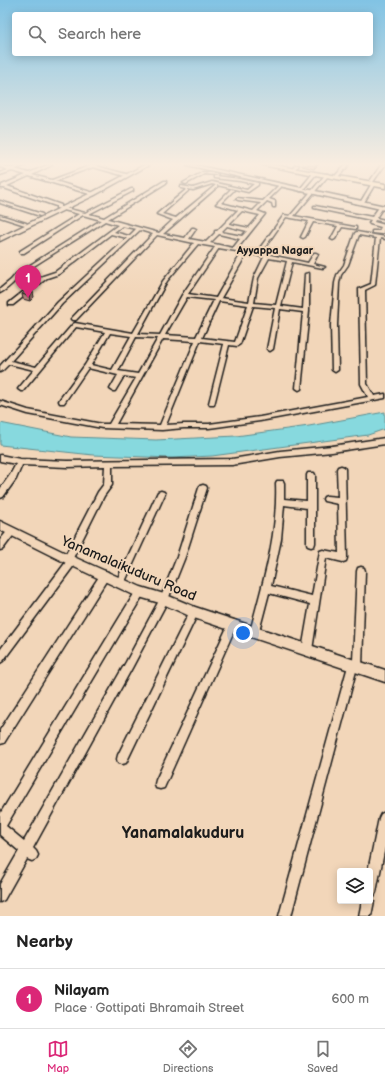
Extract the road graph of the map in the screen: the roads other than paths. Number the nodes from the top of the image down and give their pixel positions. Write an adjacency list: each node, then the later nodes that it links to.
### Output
1 (383, 207): 20 (street)
2 (18, 208): 16 (street)
3 (58, 208): 16 (street)
4 (59, 208): 38 (street)
5 (62, 208): 17 (street)
6 (98, 208): 17 (street)
7 (123, 208): 21 (street)
8 (166, 208): 22 (street)
9 (190, 208): 22 (street)
10 (235, 208): 14 (street)
11 (258, 208): 15 (street)
12 (299, 208): 19 (street)
13 (320, 208): 20 (street)
14 (241, 209): 15 (street); 27 (street)
15 (255, 211): 31 (street)
16 (41, 215): 25 (street)
17 (84, 215): 21 (street); 47 (street)
18 (0, 216): 25 (street)
19 (291, 217): 23 (street); 49 (street)
20 (373, 219): 24 (street); 28 (street)
21 (103, 220): 26 (street); 56 (street)
22 (176, 220): 34 (street)
23 (312, 220): 28 (street); 36 (street)
24 (384, 221)
25 (24, 224): 38 (street)
26 (122, 224): 29 (street); 33 (street)
27 (226, 224): 31 (street); 32 (street)
28 (340, 226): 41 (street)
29 (139, 229): 34 (street); 35 (street)
30 (194, 229): 42 (street)
31 (250, 230): 39 (street)
32 (217, 232): 39 (street); 44 (street)
33 (110, 233): 35 (street); 60 (street)
34 (158, 234): 42 (street); 63 (street)
35 (130, 237): 70 (street)
36 (303, 237)
37 (378, 237): 40 (street); 74 (street); 82 (street)
38 (0, 238)
39 (243, 238): 46 (street)
40 (385, 238)
41 (333, 239)
42 (186, 240): 43 (street)
43 (197, 242): 44 (street); 65 (street)
44 (207, 244): 45 (street)
45 (218, 246): 46 (street); 57 (street)
46 (234, 249): 48 (street)
47 (22, 252)
48 (245, 252): 49 (street); 58 (street)
49 (258, 254): 51 (street)
50 (316, 254): 53 (street)
51 (267, 256): 52 (street); 59 (street)
52 (290, 260): 53 (street); 61 (street)
53 (310, 264): 54 (street)
54 (323, 267)
55 (307, 274): 62 (street)
56 (0, 291)
57 (186, 295): 58 (street); 66 (street)
58 (216, 300): 59 (street); 67 (street)
59 (251, 303): 61 (street); 68 (street)
60 (11, 304)
61 (278, 306): 62 (street); 69 (street)
62 (306, 310): 79 (street)
63 (74, 319)
64 (108, 331): 65 (street); 71 (street); 72 (street)
65 (134, 334): 66 (street); 75 (street)
66 (162, 337): 67 (street); 77 (street)
67 (198, 339): 68 (street); 87 (street)
68 (228, 343): 85 (street)
69 (270, 349)
70 (8, 362): 72 (street); 73 (street)
71 (87, 366): 75 (street); 83 (street)
72 (38, 369): 80 (street)
73 (0, 370)
74 (335, 370)
75 (114, 372): 76 (street)
76 (122, 374): 77 (street); 78 (street)
77 (139, 376): 86 (street)
78 (113, 388)
79 (299, 388)
80 (21, 389)
81 (385, 396): 82 (street)
82 (372, 398): 87 (street)
83 (62, 401)
84 (0, 403): 86 (street)
85 (212, 403)
86 (111, 427): 87 (street)
87 (162, 428)
88 (385, 441): 91 (street)
89 (0, 458): 90 (street)
90 (20, 462): 91 (street); 97 (street)
91 (109, 464): 106 (street)
92 (341, 469): 99 (street)
93 (311, 475): 101 (street)
94 (280, 483): 100 (street)
95 (203, 488): 112 (street)
96 (161, 494): 109 (street)
97 (0, 495)
98 (327, 499): 99 (street)
99 (342, 501): 113 (street)
100 (281, 502): 101 (street); 110 (street)
101 (312, 505): 104 (street)
102 (0, 525): 103 (street, Yanamalaikuduru Road)
103 (12, 531): 105 (street); 106 (street, Yanamalaikuduru Road)
104 (310, 542)
105 (0, 546)
106 (70, 560): 108 (street, Yanamalaikuduru Road); 118 (street)
107 (361, 571): 119 (street)
108 (105, 575): 109 (street, Yanamalaikuduru Road); 121 (street)
109 (120, 583): 111 (street, Yanamalaikuduru Road)
110 (265, 588): 113 (street); 116 (street)
111 (140, 592): 112 (street, Yanamalaikuduru Road); 125 (street)
112 (164, 599): 114 (street, Yanamalaikuduru Road); 127 (street)
113 (314, 601): 117 (street)
114 (194, 612): 115 (street, Yanamalaikuduru Road); 122 (street)
115 (233, 624): 116 (street, Yanamalaikuduru Road); 123 (street)
116 (255, 632): 117 (street, Yanamalaikuduru Road)
117 (307, 650): 119 (street, Yanamalaikuduru Road)
118 (0, 658)
119 (355, 666): 120 (street, Yanamalaikuduru Road); 131 (street)
120 (385, 676)
121 (0, 739)
122 (122, 759)
123 (160, 784)
124 (385, 818): 128 (street)
125 (0, 824)
126 (0, 828): 127 (street)
127 (29, 852): 129 (street)
128 (373, 877)
129 (0, 896)
130 (367, 904): 132 (street)
131 (285, 916)
132 (365, 916)

